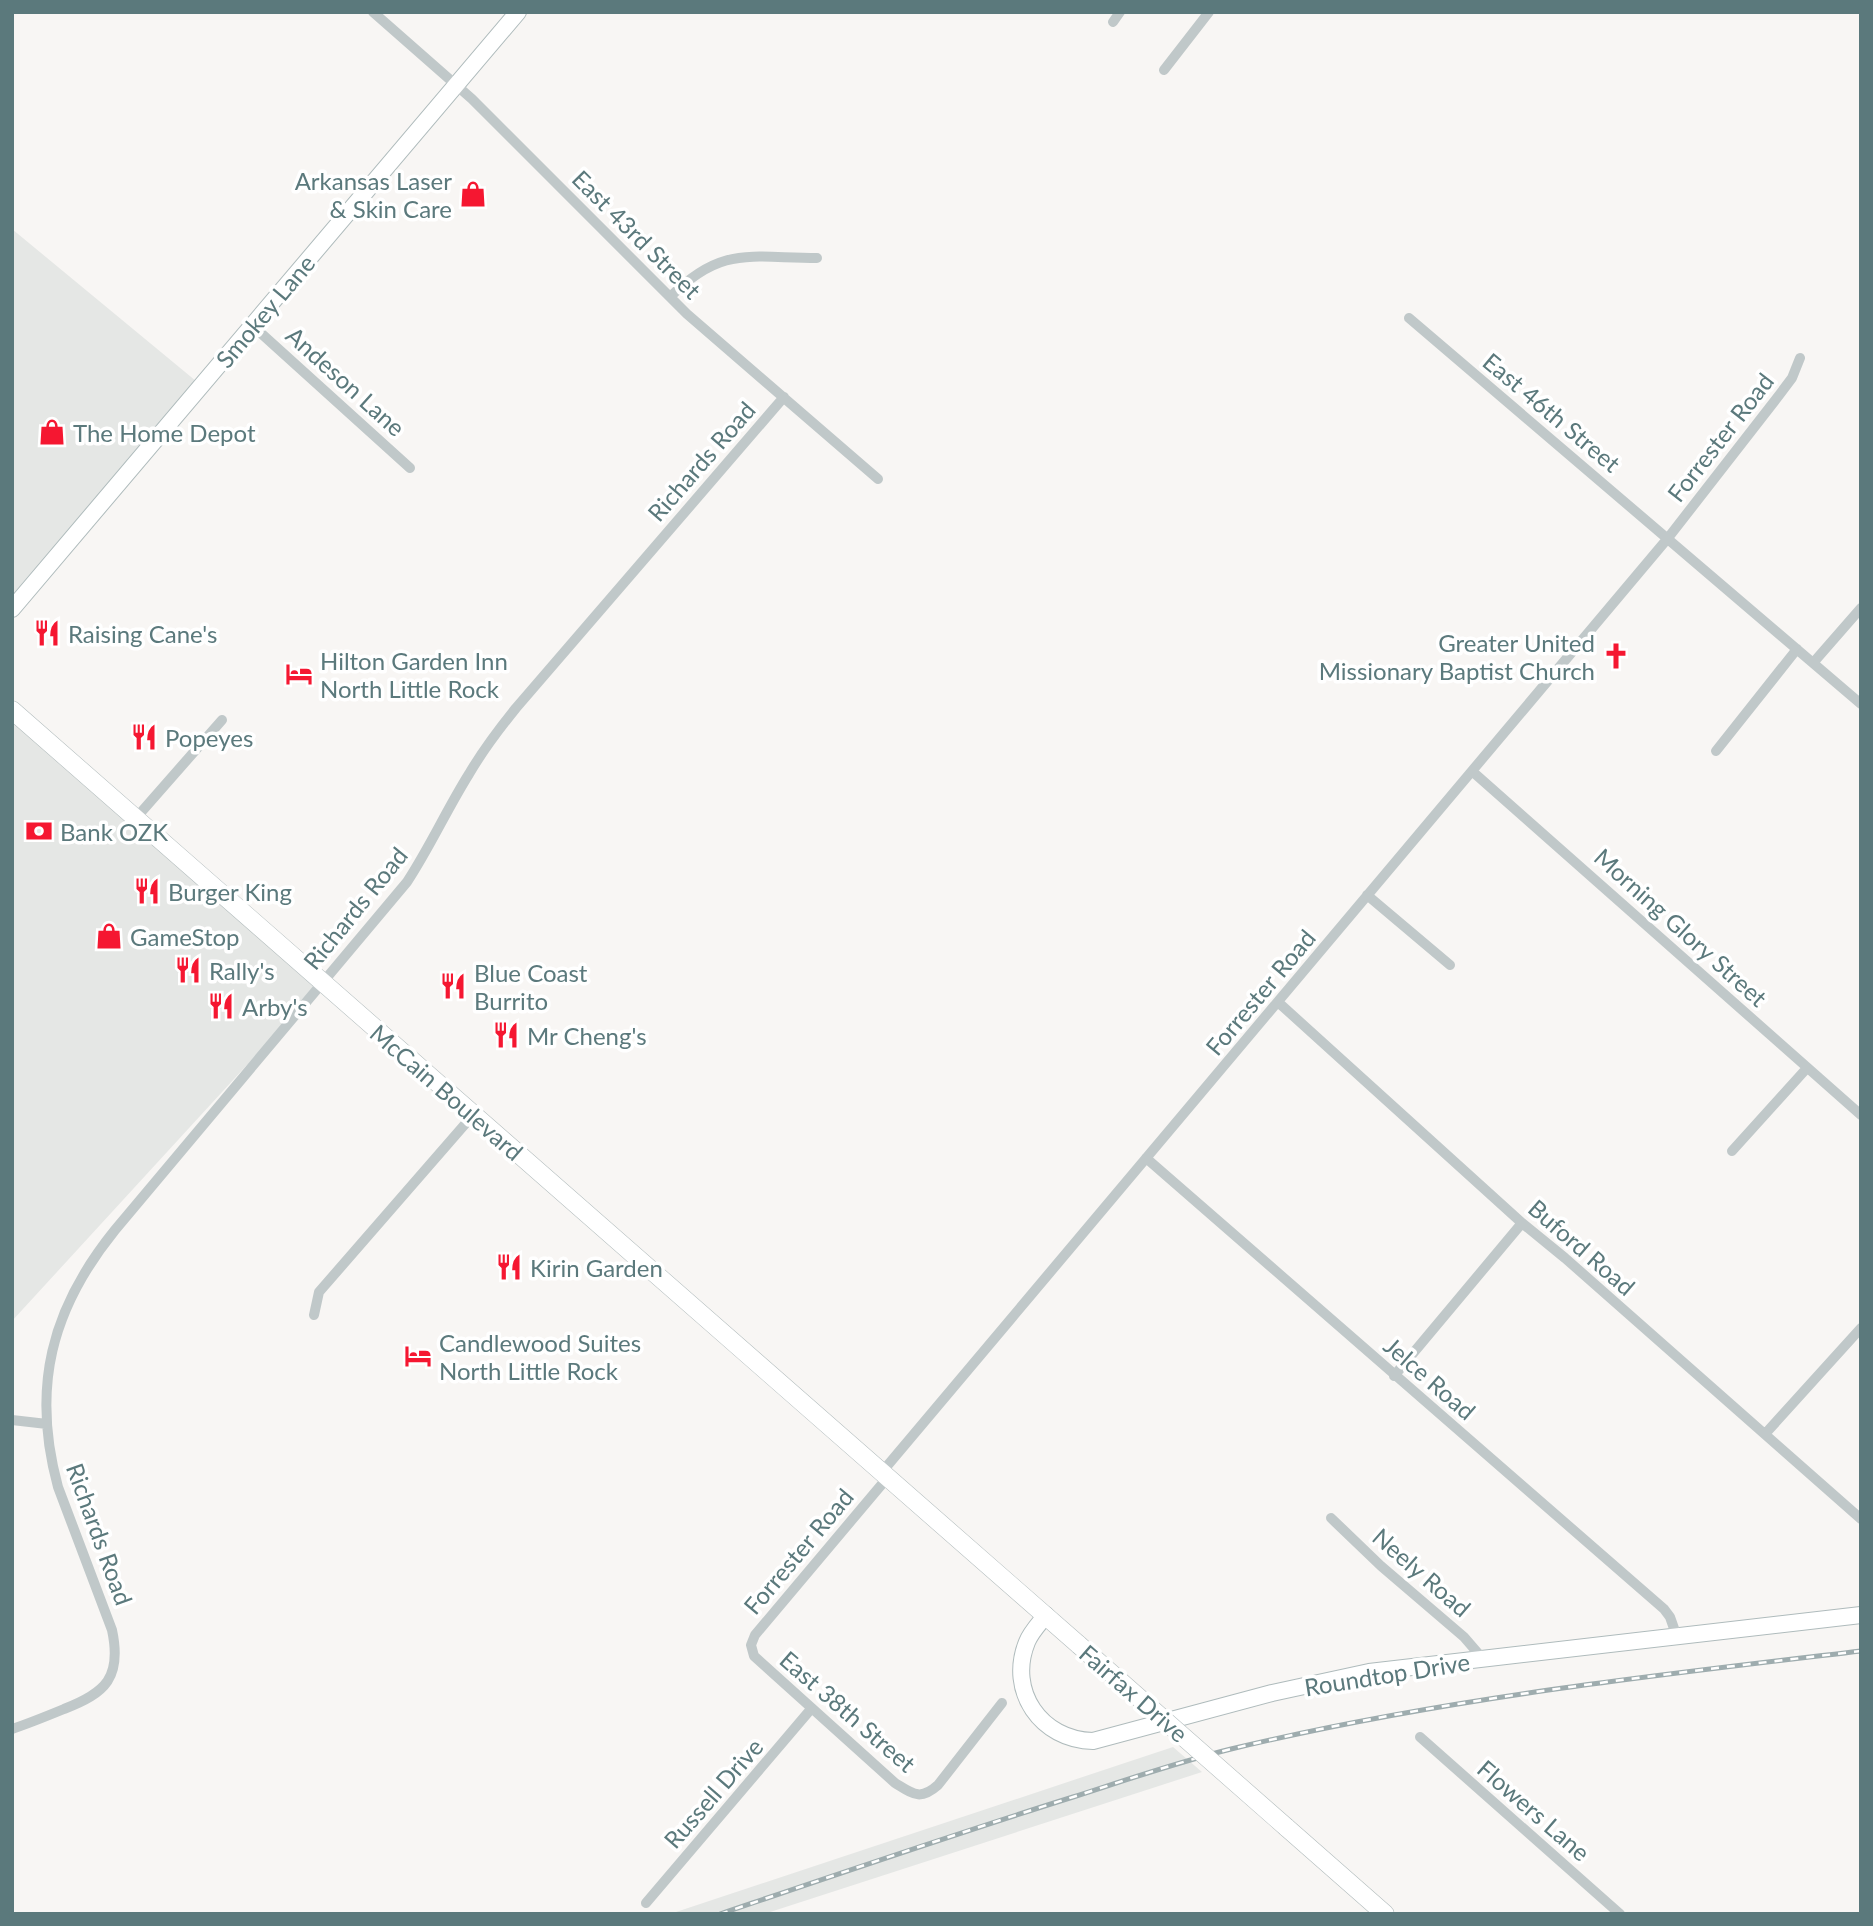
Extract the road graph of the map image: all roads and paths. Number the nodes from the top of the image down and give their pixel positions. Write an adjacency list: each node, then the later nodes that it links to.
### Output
1 (373, 12): 7 (street, East 43rd Street)
2 (518, 12): 7 (street, Smokey Lane)
3 (1120, 12): 5 (street)
4 (1209, 12): 6 (street)
5 (1112, 22)
6 (1164, 71)
7 (456, 85): 9 (street, East 43rd Street); 11 (street, Smokey Lane)
8 (817, 258): 9 (street)
9 (670, 297): 13 (street, East 43rd Street)
10 (1409, 318): 16 (street, East 46th Street)
11 (253, 327): 14 (street, Andeson Lane); 18 (street, Smokey Lane)
12 (1800, 358): 16 (street, Forrester Road)
13 (784, 397): 15 (street, East 43rd Street); 29 (street, Richards Road)
14 (410, 468)
15 (878, 479)
16 (1668, 538): 19 (street, Forrester Road); 25 (street, Forrester Road)
17 (1861, 608): 20 (street)
18 (12, 610)
19 (1797, 649): 20 (street); 24 (street)
20 (1813, 663): 21 (street)
21 (1861, 704)
22 (12, 710): 26 (main road, McCain Boulevard)
23 (222, 720): 26 (street)
24 (1716, 751)
25 (1473, 772): 27 (street, Forrester Road); 31 (street, Morning Glory Street)
26 (136, 818): 29 (main road, McCain Boulevard)
27 (1367, 895): 28 (street); 30 (street, Forrester Road)
28 (1450, 965)
29 (323, 982): 32 (main road, McCain Boulevard); 41 (street, Richards Road)
30 (1279, 1003): 35 (street, Forrester Road); 36 (street, Buford Road)
31 (1807, 1068): 33 (street, Morning Glory Street); 34 (street)
32 (473, 1115): 37 (street); 43 (main road, McCain Boulevard)
33 (1861, 1115)
34 (1732, 1151)
35 (1146, 1158): 39 (street, Jelce Road); 43 (street, Forrester Road)
36 (1522, 1223): 39 (street); 42 (street, Buford Road)
37 (314, 1315)
38 (1861, 1328): 42 (street)
39 (1394, 1376): 48 (street, Jelce Road)
40 (12, 1420): 41 (street)
41 (47, 1424): 53 (street, Richards Road)
42 (1765, 1434): 45 (street, Buford Road)
43 (885, 1475): 46 (main road, Fairfax Drive); 49 (street, Forrester Road)
44 (1331, 1518): 50 (street, Neely Road)
45 (1861, 1520)
46 (1046, 1615): 50 (street, Roundtop Drive); 56 (main road, Fairfax Drive, bridge)
47 (1861, 1615): 48 (street, Roundtop Drive)
48 (1677, 1637): 50 (street, Roundtop Drive)
49 (754, 1656): 52 (street, East 38th Street)
50 (1483, 1660)
51 (1002, 1703): 52 (street, East 38th Street)
52 (811, 1709): 55 (street, Russell Drive)
53 (12, 1729)
54 (1420, 1737): 57 (street, Flowers Lane)
55 (646, 1903)
56 (1385, 1914)
57 (1620, 1914)

